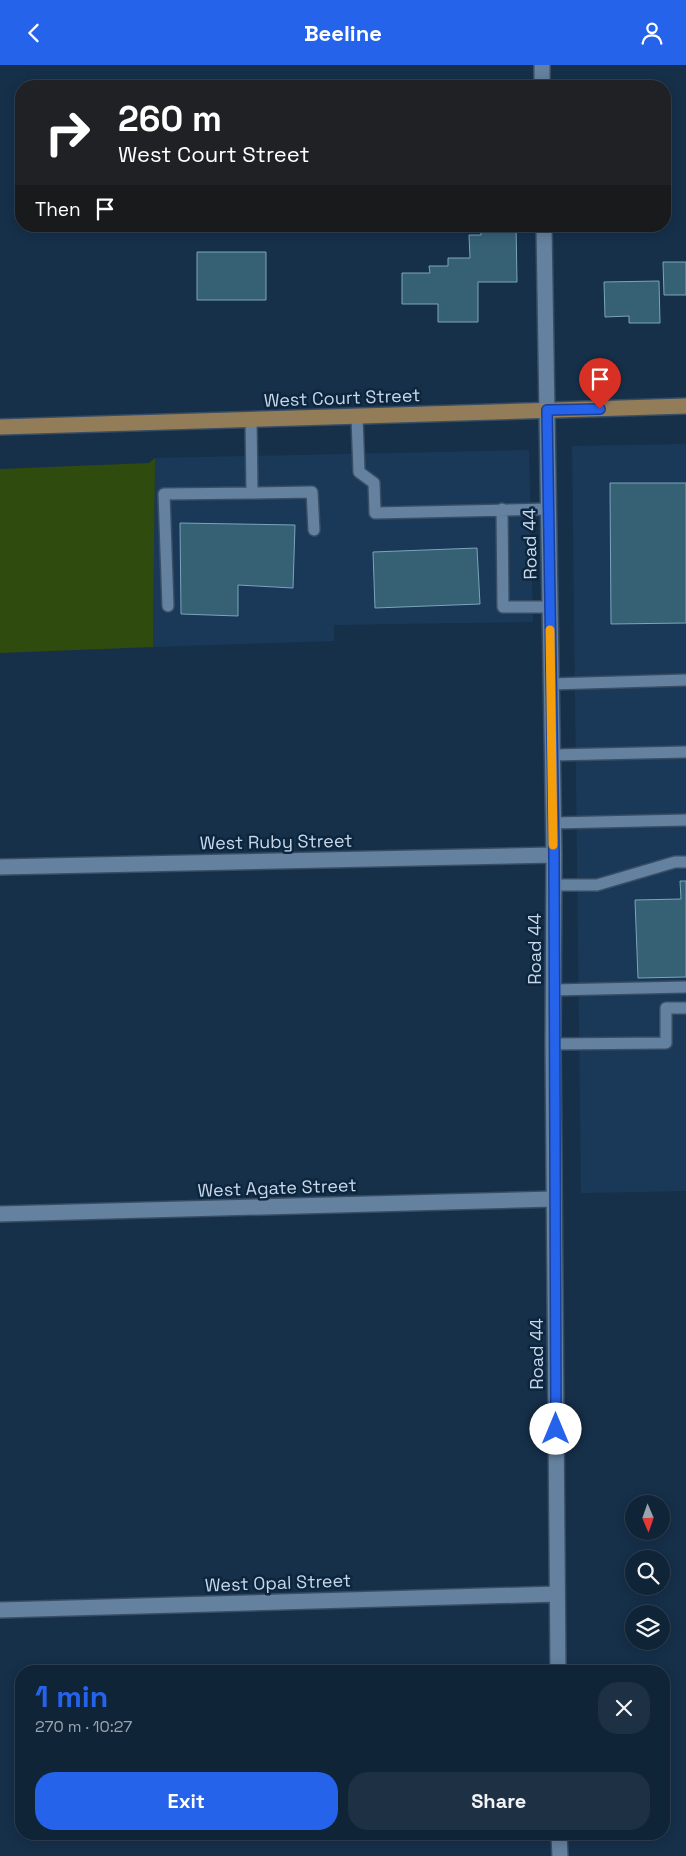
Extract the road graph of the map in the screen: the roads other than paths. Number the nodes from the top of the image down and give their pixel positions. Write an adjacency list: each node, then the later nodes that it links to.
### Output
1 (542, 65): 2 (street)
2 (542, 80)
3 (544, 232): 5 (street, Road 44)
4 (686, 406): 5 (main road, West Court Street)
5 (547, 410): 6 (main road, West Court Street); 11 (street, Road 44)
6 (357, 417): 7 (main road, West Court Street); 10 (lane)
7 (251, 420): 8 (main road, West Court Street); 9 (lane)
8 (0, 427)
9 (252, 493): 12 (lane); 13 (lane)
10 (502, 509): 11 (lane); 14 (lane)
11 (548, 509): 14 (street, Road 44)
12 (314, 530)
13 (168, 606)
14 (550, 607): 16 (street, Road 44)
15 (686, 680): 16 (lane)
16 (551, 684): 18 (street, Road 44)
17 (686, 752): 18 (lane)
18 (552, 755): 20 (street, Road 44)
19 (686, 820): 20 (lane)
20 (553, 823): 21 (street, Road 44)
21 (554, 855): 23 (street, West Ruby Street); 24 (street, Road 44)
22 (686, 862): 24 (lane)
23 (0, 867)
24 (553, 885): 26 (street, Road 44)
25 (686, 987): 26 (lane)
26 (553, 990): 28 (street, Road 44)
27 (686, 1008): 28 (lane)
28 (553, 1044): 29 (street, Road 44)
29 (554, 1199): 30 (street, West Agate Street); 31 (street, Road 44)
30 (0, 1214)
31 (557, 1594): 32 (street, West Opal Street); 33 (street, Road 44)
32 (0, 1610)
33 (558, 1665)
34 (559, 1840): 35 (street)
35 (560, 1856)

